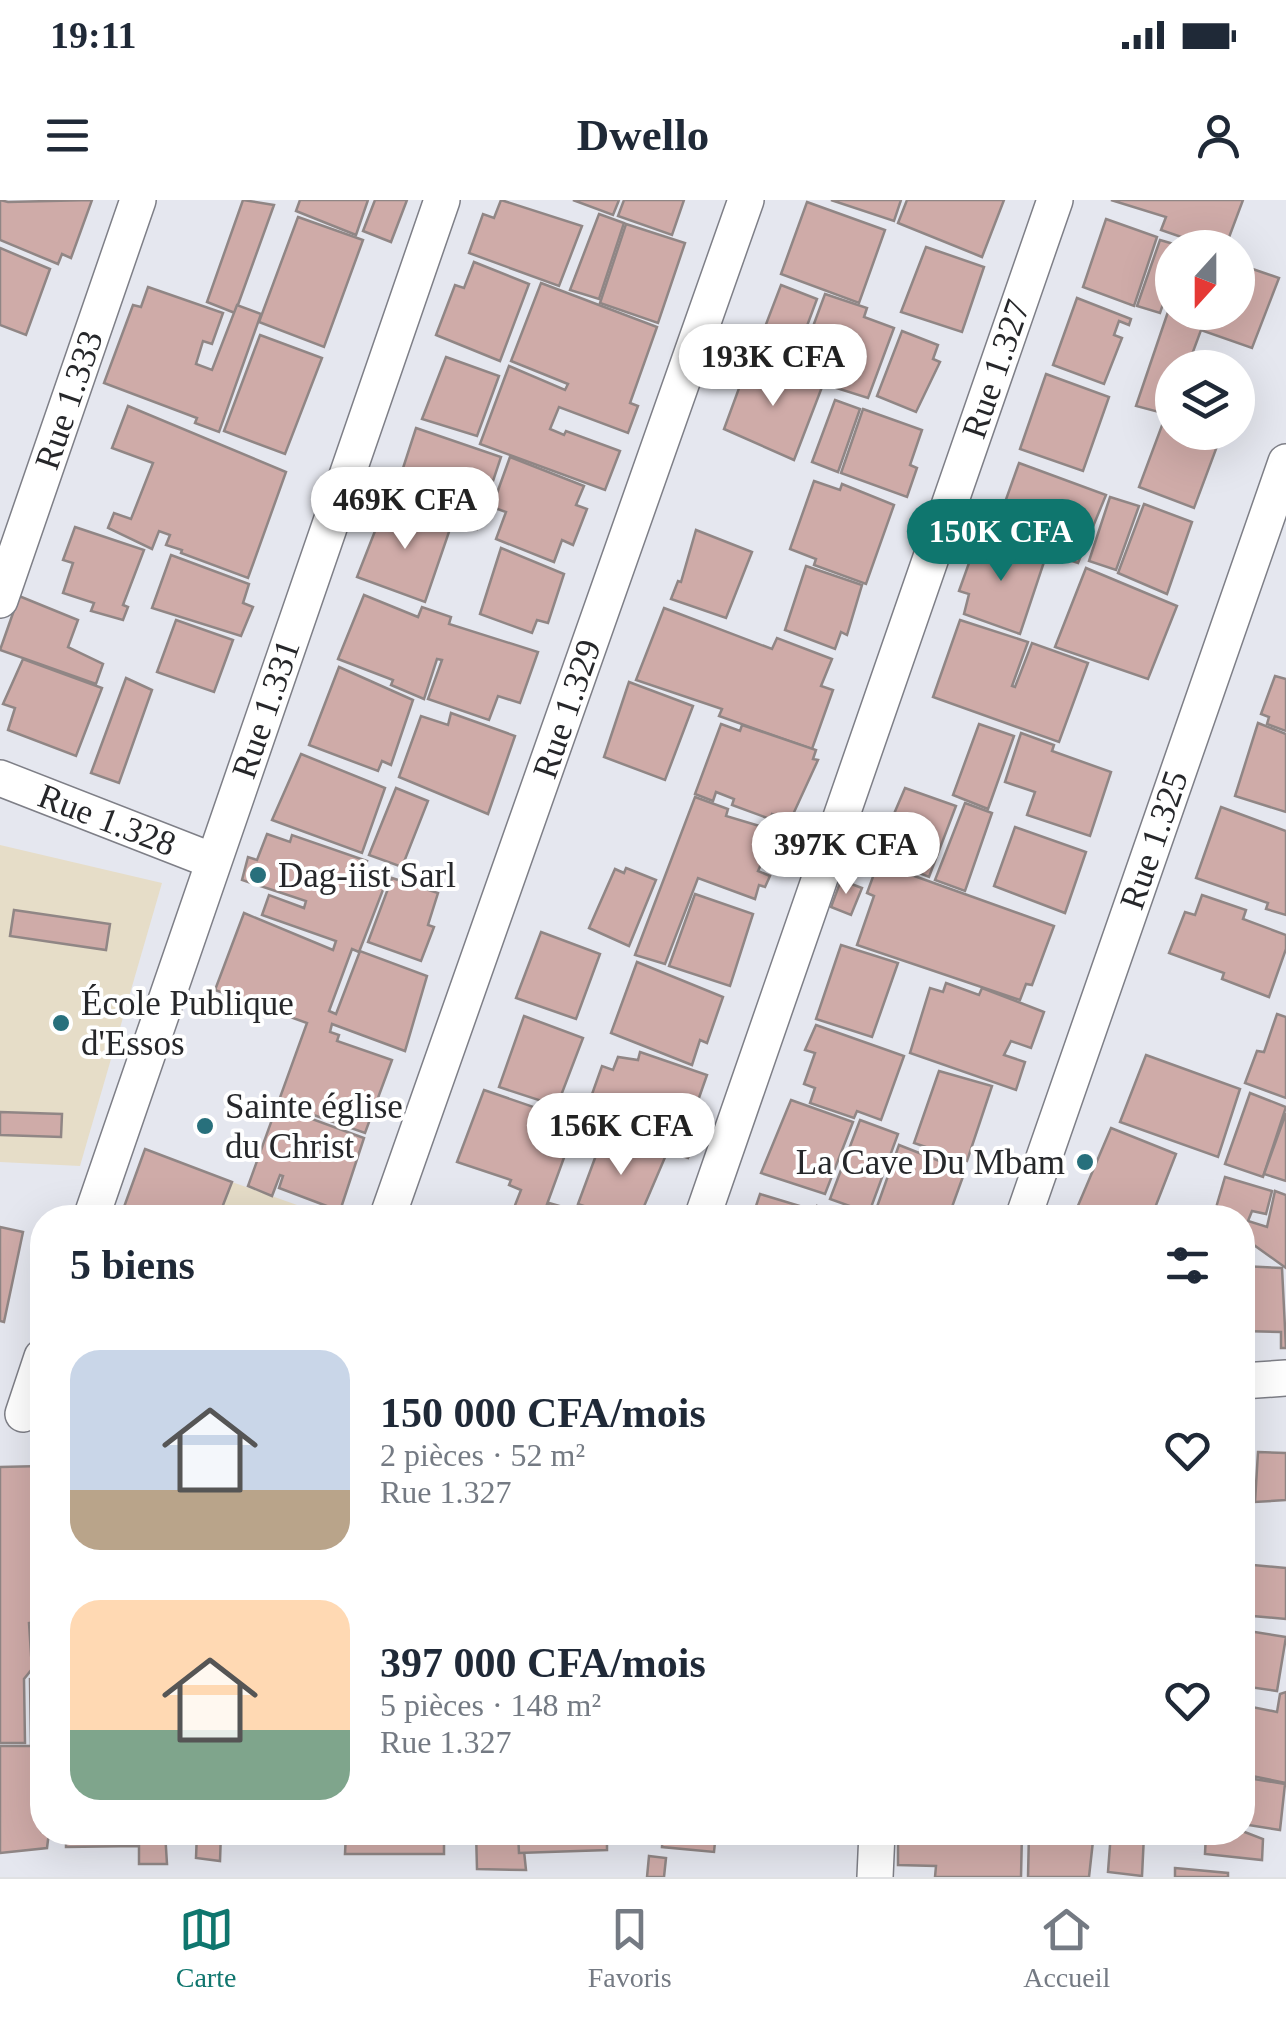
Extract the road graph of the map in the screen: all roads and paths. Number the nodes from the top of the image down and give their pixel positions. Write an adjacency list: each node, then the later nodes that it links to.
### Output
1 (138, 200): 6 (street, Rue 1.333)
2 (442, 200): 8 (street, Rue 1.331)
3 (746, 200): 10 (street, Rue 1.329)
4 (1055, 200): 11 (street, Rue 1.327)
5 (1286, 462): 12 (street, Rue 1.325)
6 (0, 600)
7 (0, 778): 8 (street, Rue 1.328)
8 (213, 861): 9 (street, Rue 1.331)
9 (95, 1205)
10 (392, 1205)
11 (707, 1205)
12 (1028, 1205)
13 (1286, 1378): 14 (street)
14 (1255, 1379)
15 (876, 1845): 16 (street)
16 (875, 1877)

